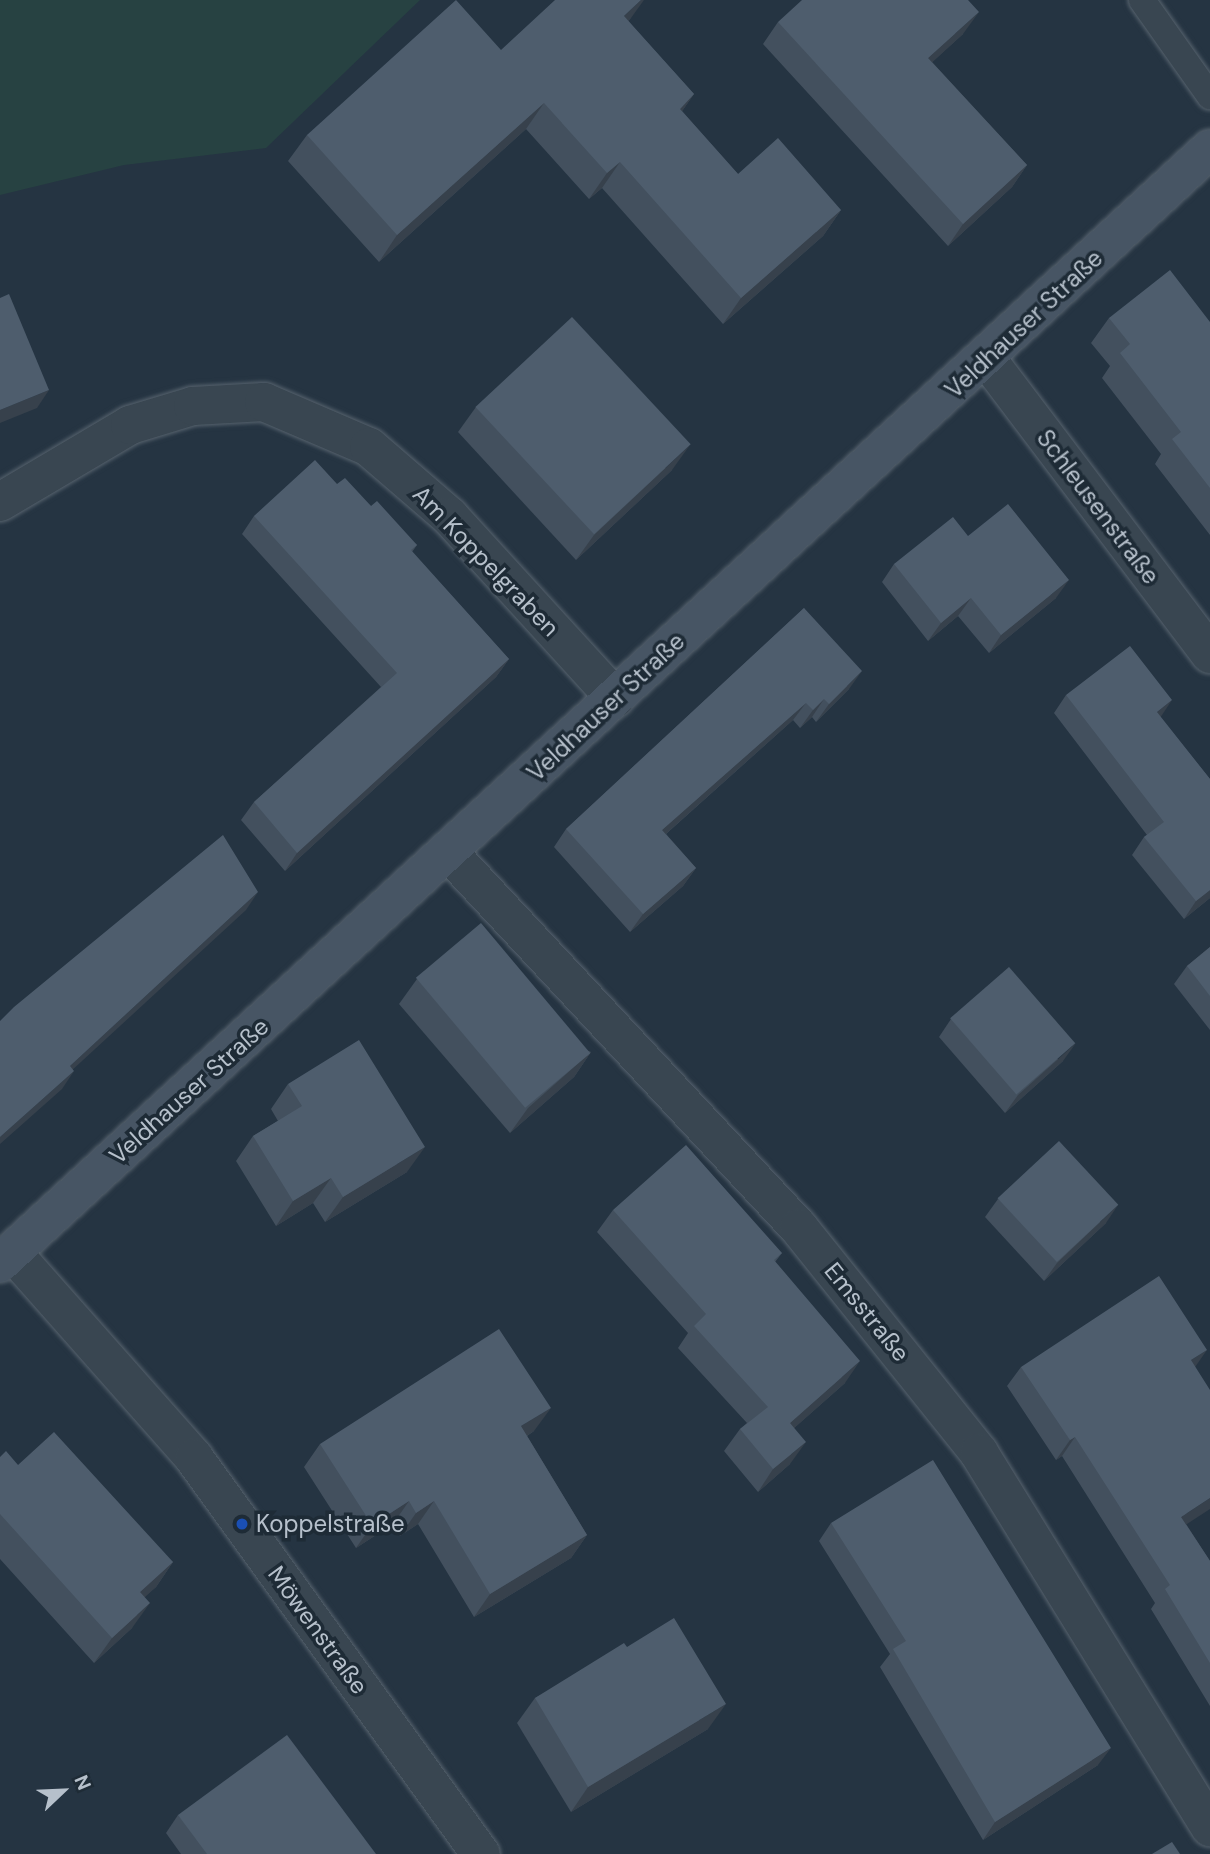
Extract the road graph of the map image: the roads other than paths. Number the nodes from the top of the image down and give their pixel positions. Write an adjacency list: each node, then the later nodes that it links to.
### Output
1 (1142, 0): 2 (lane)
2 (1210, 96)
3 (1210, 149): 4 (street, Veldhauser Straße)
4 (987, 359): 6 (street, Schleusenstraße); 7 (street, Veldhauser Straße)
5 (0, 502): 7 (street, Am Koppelgraben)
6 (1210, 654)
7 (615, 698): 8 (street, Veldhauser Straße)
8 (450, 854): 9 (street, Veldhauser Straße); 10 (street, Emsstraße)
9 (6, 1257): 11 (street, Möwenstraße)
10 (1210, 1827)
11 (481, 1854)

